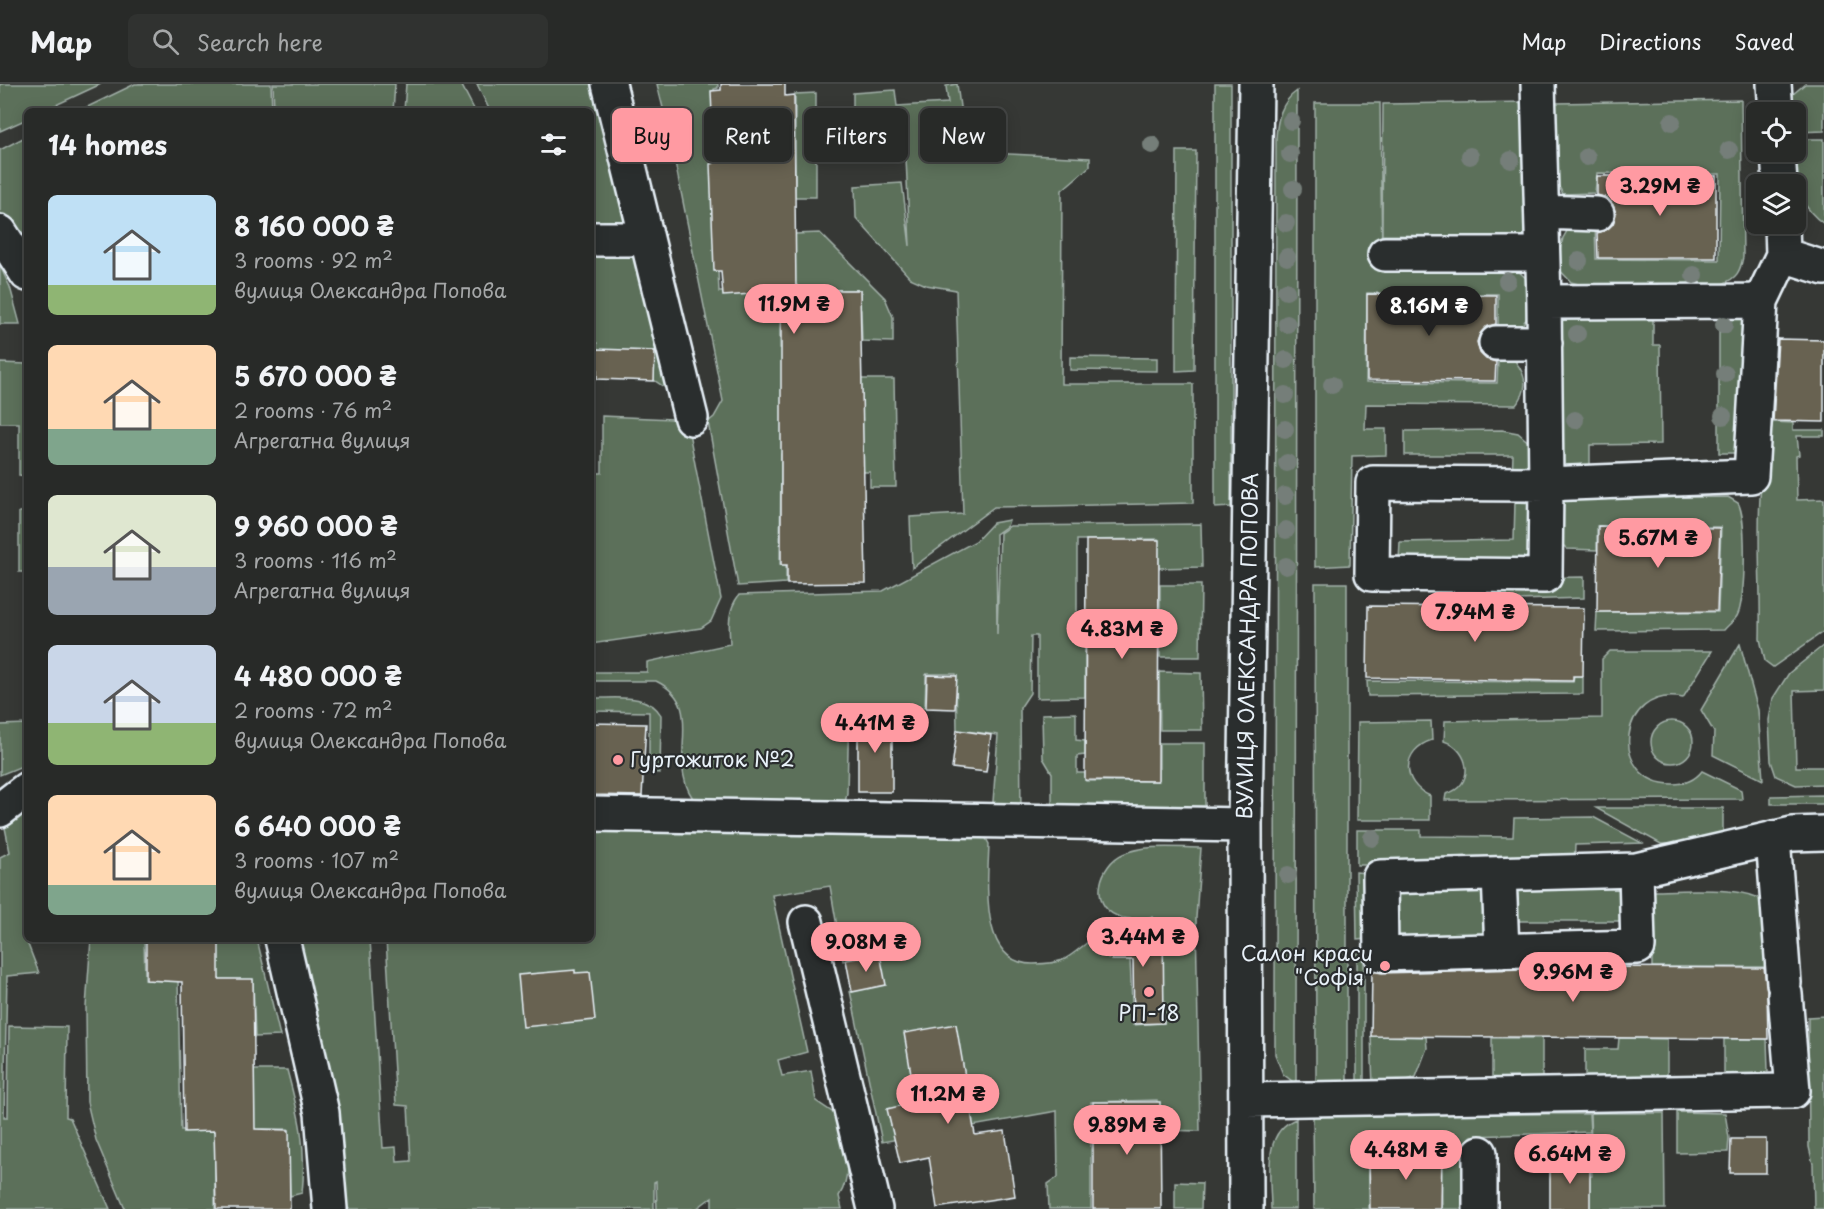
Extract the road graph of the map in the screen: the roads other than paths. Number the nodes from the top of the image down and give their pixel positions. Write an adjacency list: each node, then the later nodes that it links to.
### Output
1 (609, 84): 9 (street)
2 (1256, 84): 25 (street, ВУЛИЦЯ ОЛЕКСАНДРА ПОПОВА)
3 (1538, 84): 6 (street)
4 (1774, 84): 5 (street)
5 (1775, 102)
6 (1542, 212): 7 (street); 13 (street)
7 (1597, 214)
8 (0, 232): 15 (street)
9 (646, 235): 10 (street); 20 (street)
10 (594, 238)
11 (1782, 239): 14 (street); 16 (street)
12 (1385, 254): 13 (street)
13 (1542, 254): 17 (street)
14 (1824, 268)
15 (24, 269)
16 (1761, 301): 17 (street); 21 (street)
17 (1544, 302): 19 (street)
18 (1496, 343): 19 (street)
19 (1545, 343): 21 (street)
20 (691, 418)
21 (1546, 484): 21 (street)
22 (24, 791): 23 (street)
23 (0, 810)
24 (594, 814): 25 (street)
25 (1245, 825): 32 (street, ВУЛИЦЯ ОЛЕКСАНДРА ПОПОВА)
26 (1796, 835): 27 (street); 32 (street)
27 (1636, 870): 28 (street); 31 (street)
28 (1499, 874): 31 (street); 31 (street)
29 (806, 922): 35 (street)
30 (283, 942): 34 (street)
31 (1502, 951)
32 (1246, 1100): 36 (street, ВУЛИЦЯ ОЛЕКСАНДРА ПОПОВА)
33 (1480, 1153): 37 (street)
34 (330, 1209)
35 (875, 1209)
36 (1246, 1209)
37 (1480, 1209)

